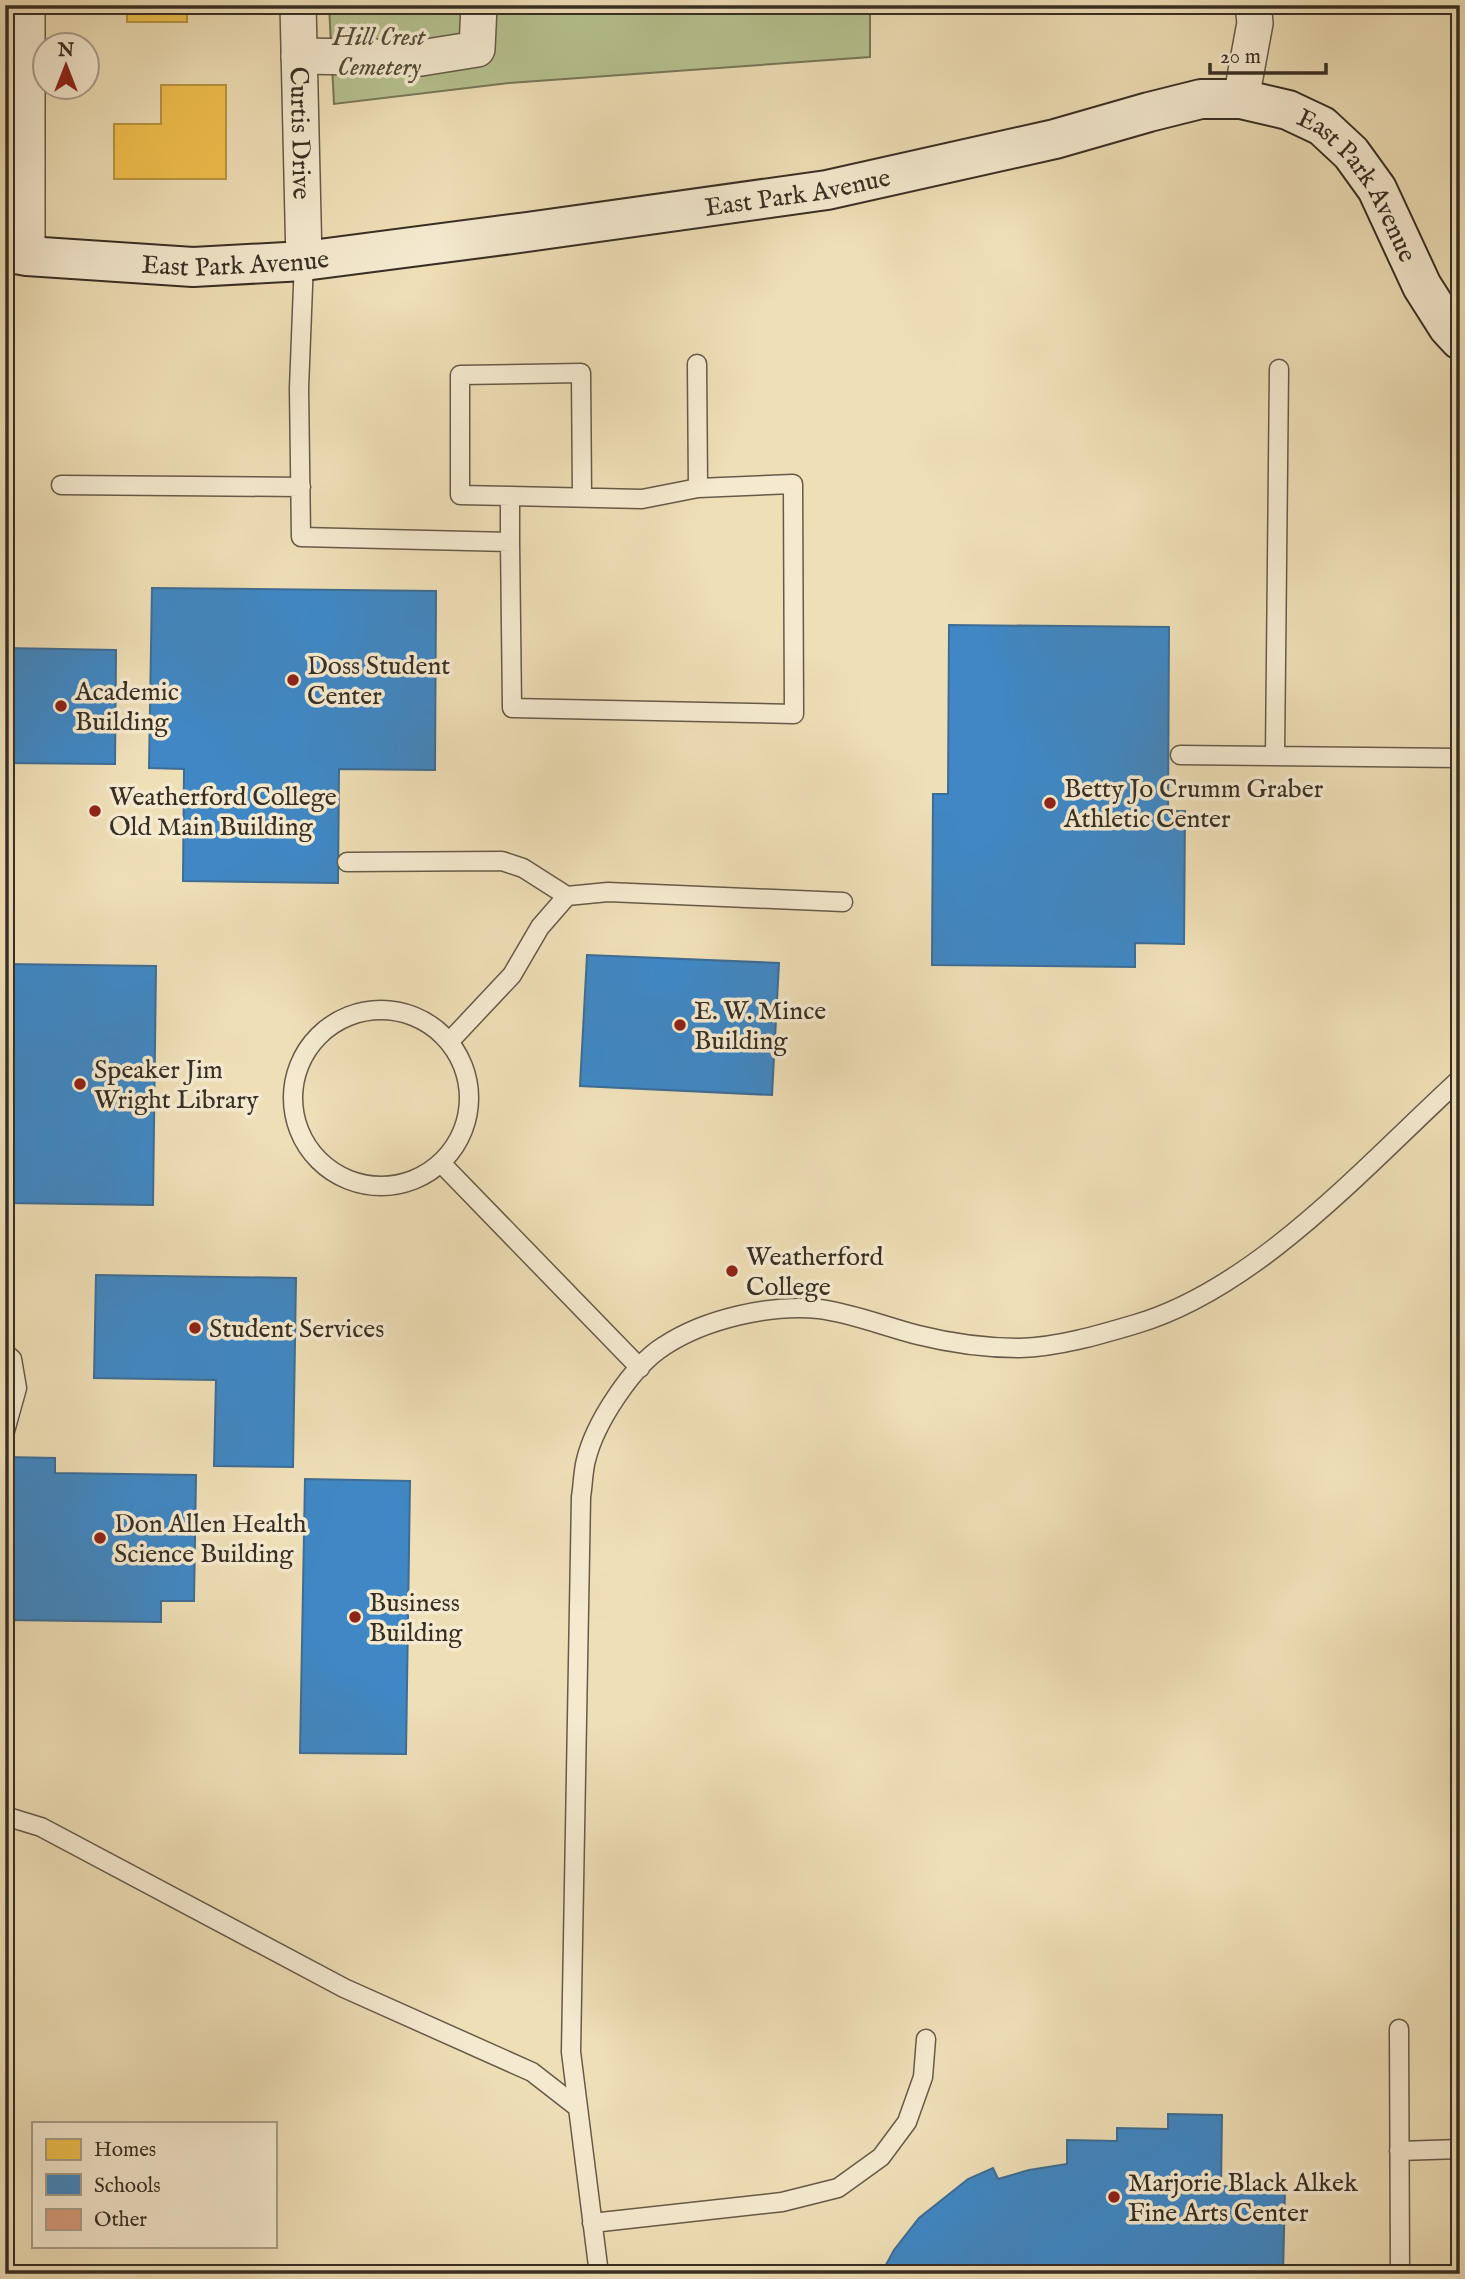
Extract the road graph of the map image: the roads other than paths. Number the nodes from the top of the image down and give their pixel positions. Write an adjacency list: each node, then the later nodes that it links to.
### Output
1 (27, 5): 7 (street)
2 (298, 5): 5 (street, Curtis Drive)
3 (479, 5): 5 (street)
4 (1253, 5): 6 (street)
5 (299, 57): 8 (street, Curtis Drive)
6 (1241, 99): 8 (street, East Park Avenue); 9 (street, East Park Avenue)
7 (16, 254): 8 (street, East Park Avenue)
8 (304, 261): 13 (lane)
9 (1460, 340)
10 (697, 364): 14 (lane)
11 (1279, 369): 19 (lane)
12 (61, 485): 13 (lane)
13 (301, 487): 17 (lane)
14 (698, 488): 16 (lane); 17 (lane)
15 (510, 496): 16 (lane); 16 (lane); 17 (lane)
16 (582, 497)
17 (510, 542)
18 (1180, 755): 19 (lane)
19 (1275, 756): 20 (lane)
20 (1460, 758)
21 (348, 862): 22 (lane)
22 (567, 896): 23 (lane); 24 (lane)
23 (843, 902)
24 (449, 1042): 26 (lane); 26 (lane)
25 (1460, 1079): 28 (lane)
26 (441, 1163): 28 (lane)
27 (5, 1353): 29 (lane)
28 (640, 1368): 33 (lane)
29 (5, 1431)
30 (5, 1816): 33 (lane)
31 (1399, 2029): 35 (lane)
32 (926, 2039): 36 (lane)
33 (577, 2108): 36 (lane)
34 (1460, 2149): 35 (lane)
35 (1399, 2151): 38 (lane)
36 (592, 2223): 37 (lane)
37 (599, 2274)
38 (1400, 2274)

